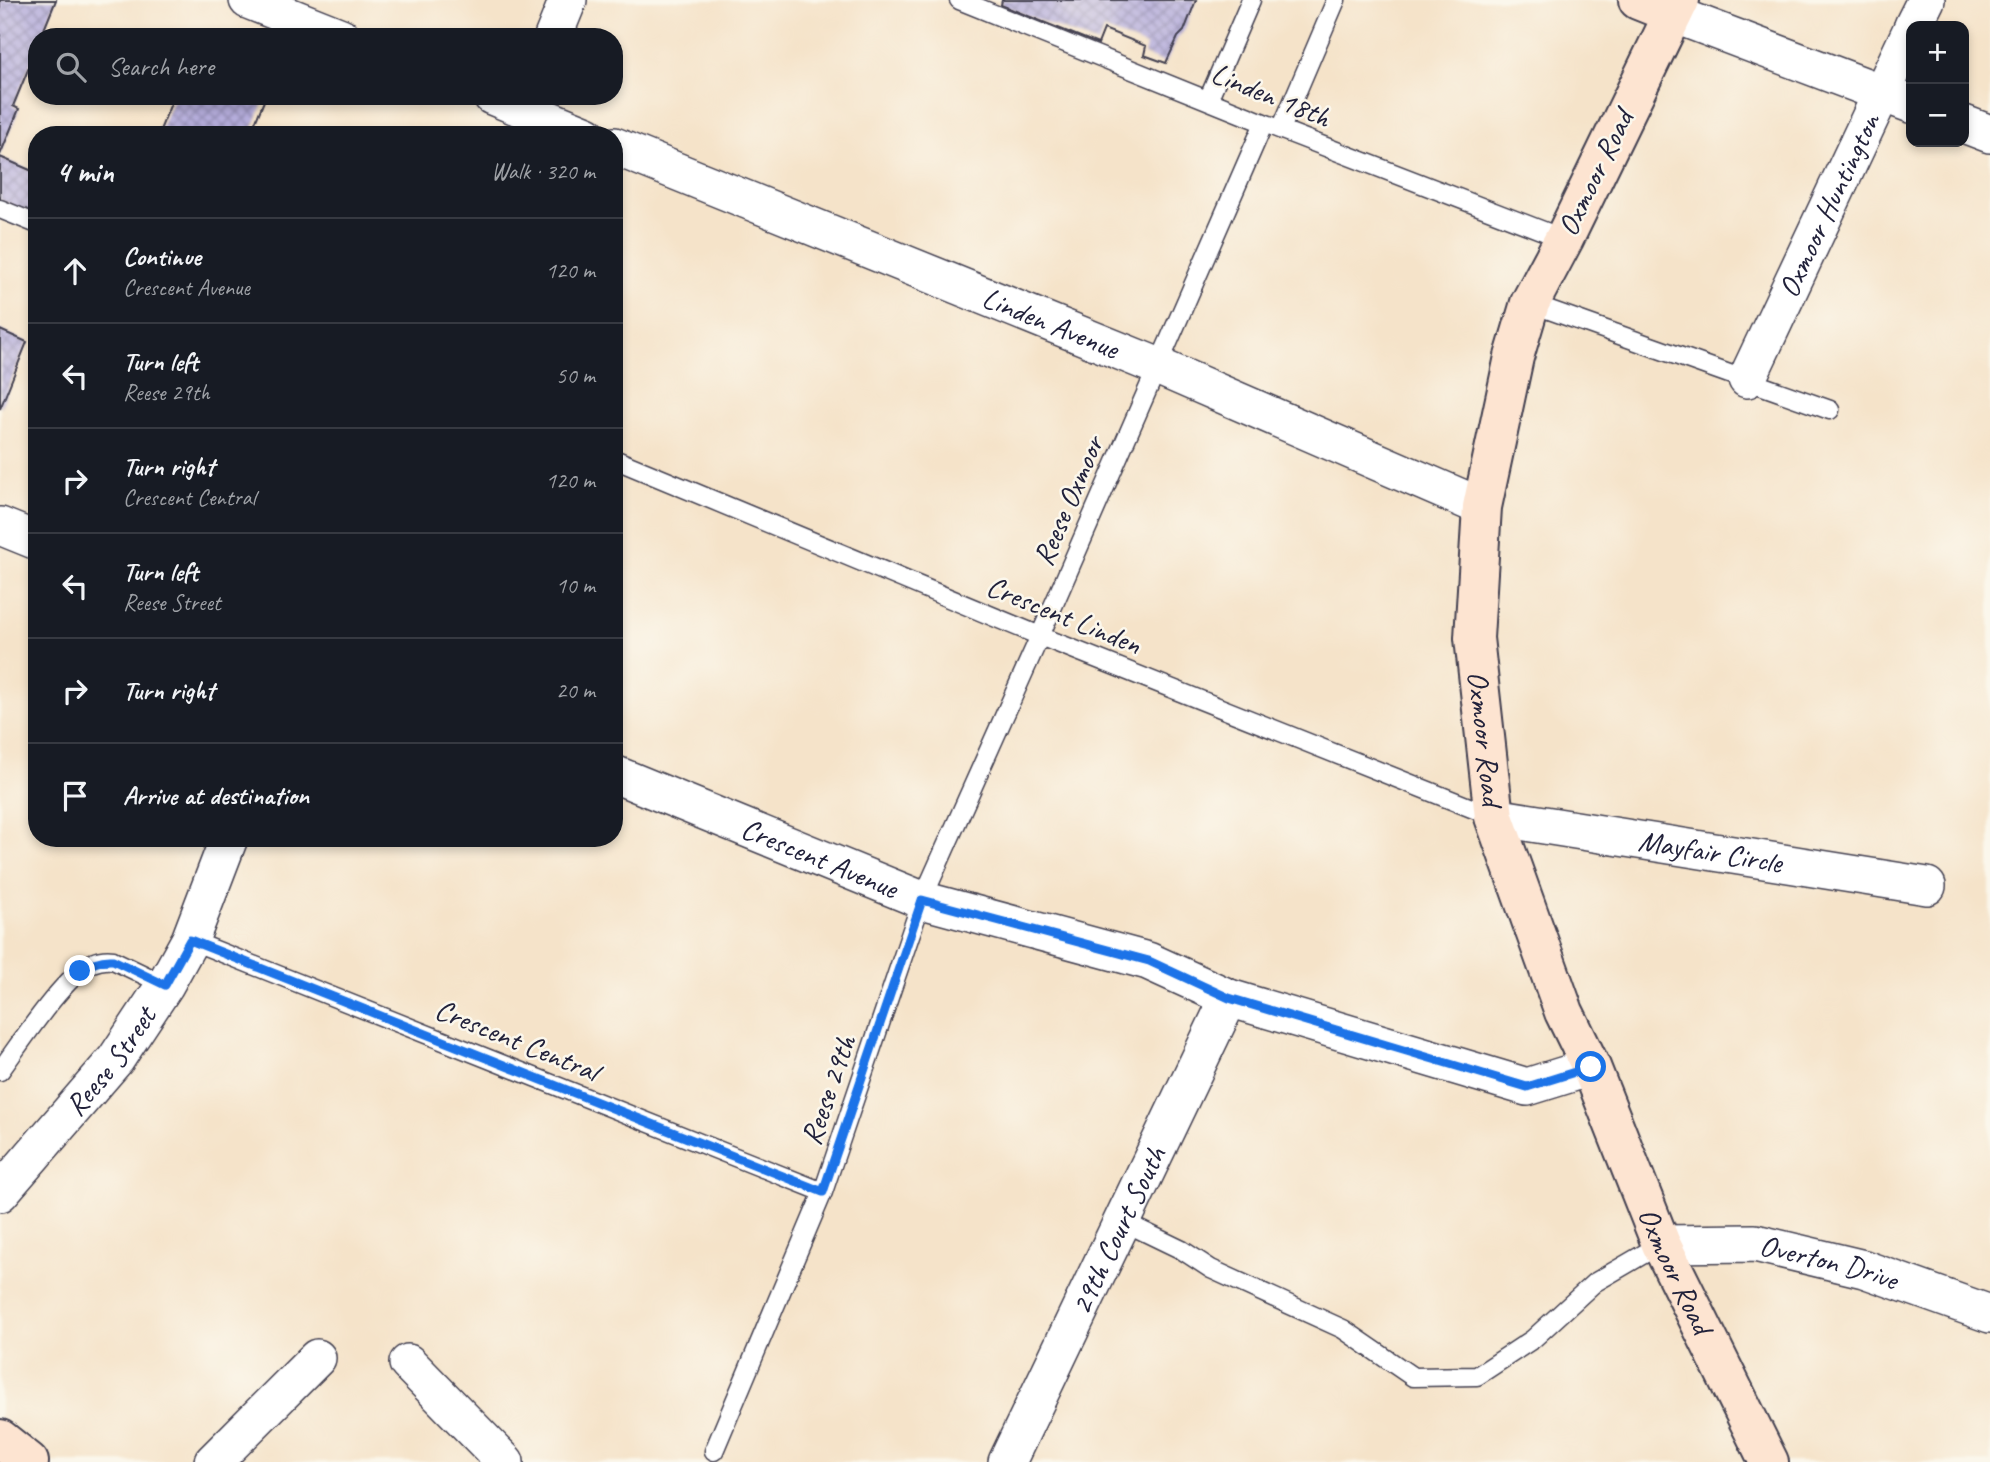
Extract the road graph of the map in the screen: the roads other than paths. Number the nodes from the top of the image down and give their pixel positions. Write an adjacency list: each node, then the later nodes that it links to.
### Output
1 (248, 0): 9 (street)
2 (568, 0): 10 (street)
3 (959, 0): 13 (lane, Linden 18th)
4 (1251, 0): 13 (lane)
5 (1336, 0): 16 (lane, Reese Oxmoor)
6 (1926, 0): 8 (street, Oxmoor Huntington)
7 (1664, 5): 12 (street); 22 (main road, Oxmoor Road)
8 (1916, 21)
9 (318, 28)
10 (557, 28)
11 (1906, 55): 12 (street, Oxmoor Huntington)
12 (1896, 99): 25 (street, Oxmoor Huntington)
13 (1208, 100): 16 (lane, Linden 18th)
14 (514, 109): 15 (street)
15 (562, 126)
16 (1273, 126): 22 (lane, Linden 18th); 24 (lane, Reese Oxmoor)
17 (1969, 126): 18 (street)
18 (1990, 134)
19 (623, 150): 24 (street, Linden Avenue)
20 (0, 209): 21 (lane)
21 (28, 220)
22 (1564, 239): 23 (main road, Oxmoor Road)
23 (1530, 303): 25 (lane); 28 (main road, Oxmoor Road)
24 (1157, 366): 28 (street, Linden Avenue); 31 (lane, Reese Oxmoor)
25 (1747, 379): 26 (lane)
26 (1830, 410)
27 (623, 463): 31 (lane, Crescent Linden)
28 (1482, 507): 33 (main road, Oxmoor Road)
29 (0, 526): 30 (street)
30 (28, 537)
31 (1040, 636): 33 (lane, Crescent Linden); 36 (lane, Reese Oxmoor)
32 (623, 778): 36 (street, Crescent Avenue)
33 (1494, 817): 35 (street, Mayfair Circle); 40 (main road, Oxmoor Road)
34 (226, 847): 37 (street, Reese Street)
35 (1927, 886)
36 (922, 900): 39 (street, Crescent Avenue); 42 (lane, Reese 29th)
37 (190, 940): 38 (street, Reese Street); 42 (lane, Crescent Central)
38 (165, 985): 41 (lane); 43 (street, Reese Street)
39 (1229, 998): 40 (street, Crescent Avenue); 44 (street, 29th Court South)
40 (1591, 1067): 45 (main road, Oxmoor Road)
41 (0, 1071)
42 (823, 1192): 50 (lane, Reese 29th)
43 (0, 1193)
44 (1122, 1222): 45 (lane); 54 (street, 29th Court South)
45 (1661, 1244): 46 (street, Overton Drive); 55 (main road, Oxmoor Road)
46 (1990, 1314)
47 (317, 1358): 52 (street)
48 (408, 1363): 53 (street)
49 (0, 1439): 51 (main road)
50 (714, 1451)
51 (29, 1462)
52 (212, 1462)
53 (505, 1462)
54 (1007, 1462)
55 (1769, 1462)

